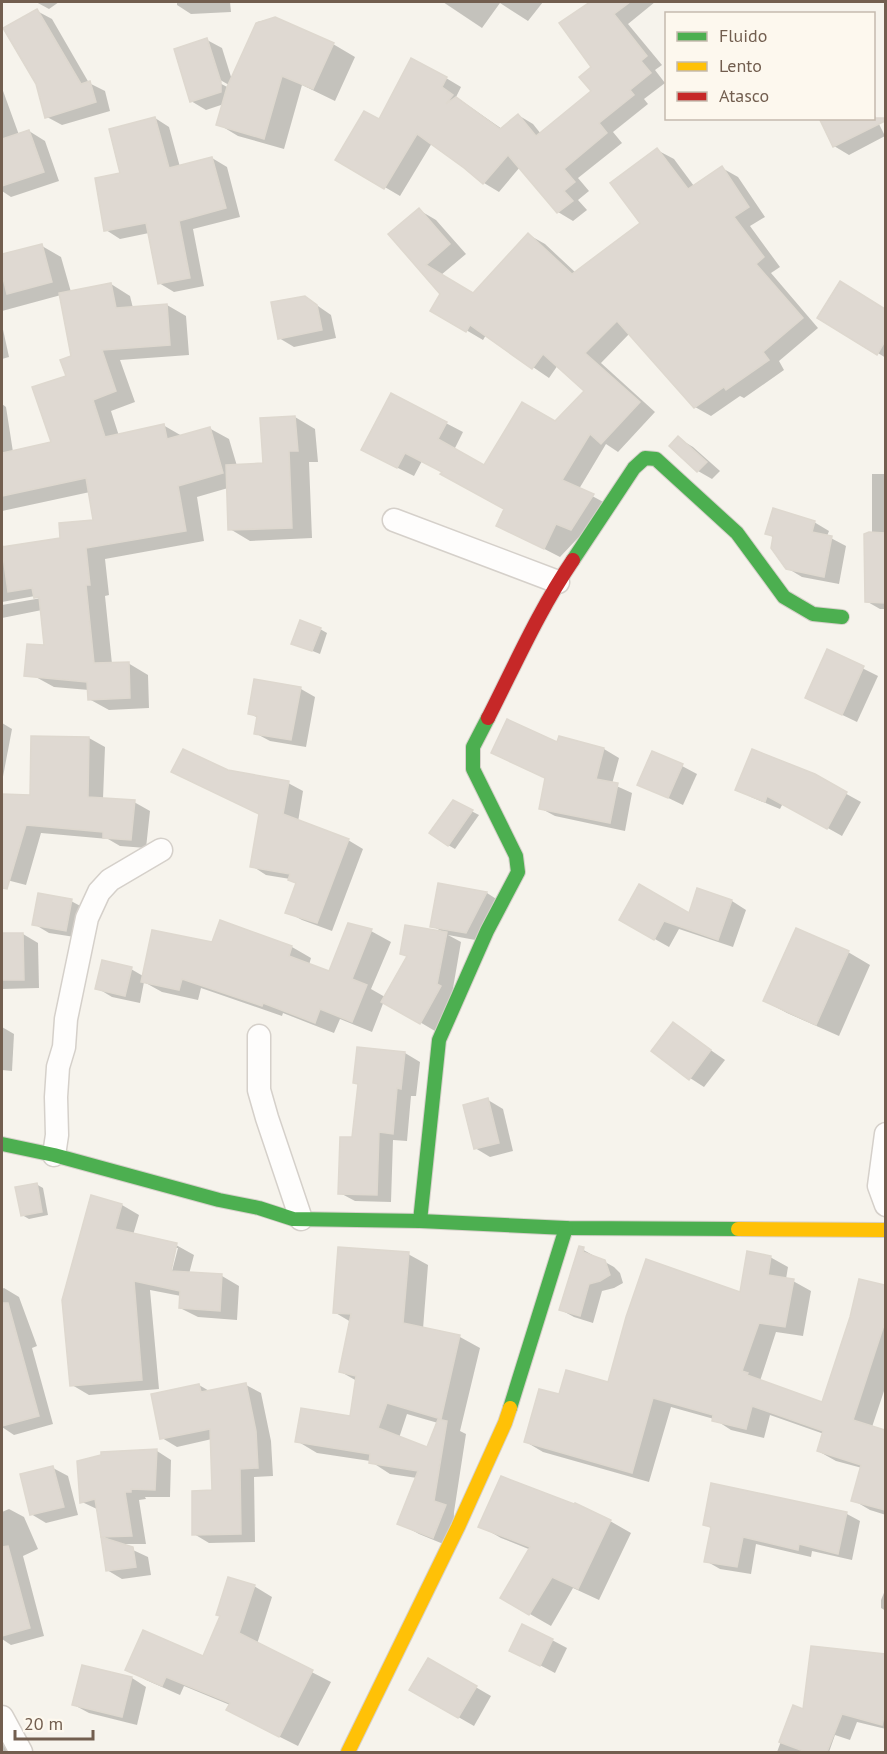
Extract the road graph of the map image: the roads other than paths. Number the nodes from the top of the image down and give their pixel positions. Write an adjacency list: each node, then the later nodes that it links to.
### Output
1 (394, 520): 2 (street)
2 (558, 582): 3 (street); 11 (street)
3 (843, 617)
4 (161, 850): 8 (street)
5 (259, 1036): 10 (street)
6 (885, 1134): 9 (street)
7 (2, 1144): 8 (street)
8 (54, 1155): 10 (street)
9 (885, 1205)
10 (301, 1219): 11 (street)
11 (420, 1221): 12 (street)
12 (566, 1228): 13 (street); 16 (street)
13 (885, 1230)
14 (2, 1717): 15 (street)
15 (21, 1752)
16 (348, 1752)

